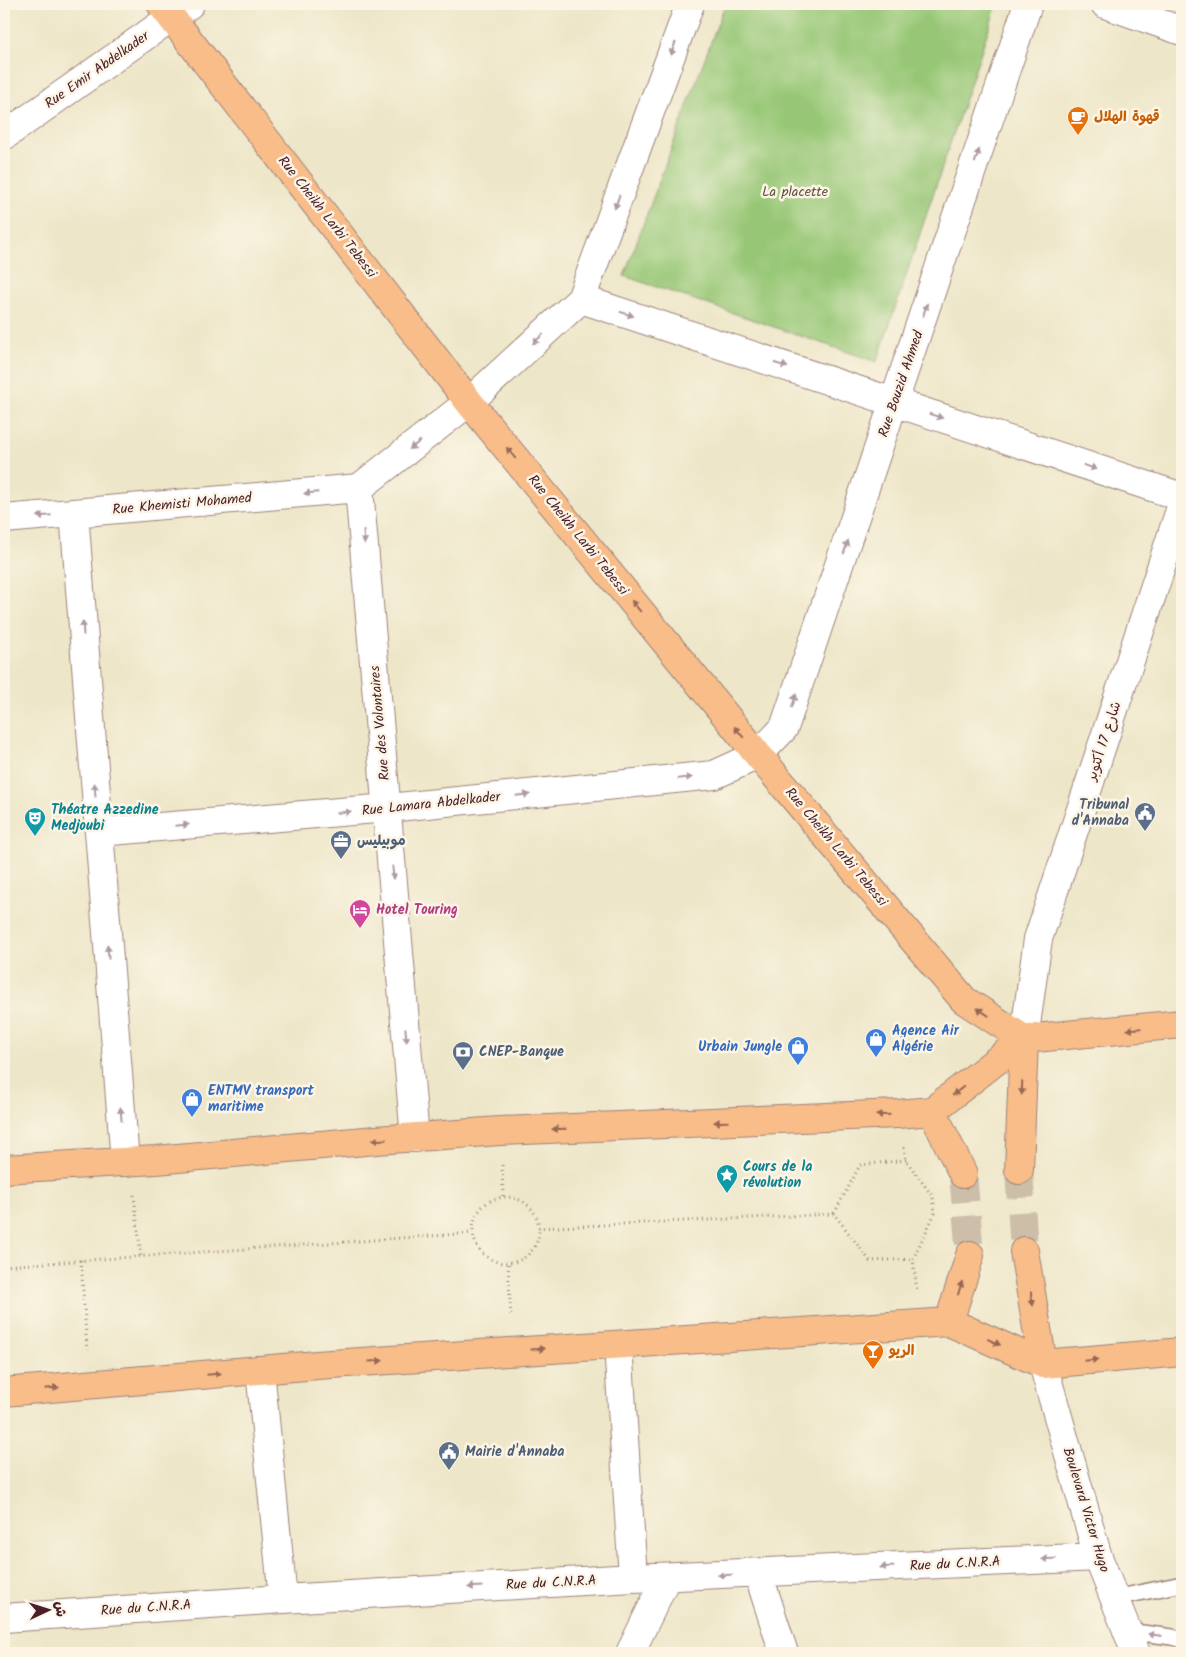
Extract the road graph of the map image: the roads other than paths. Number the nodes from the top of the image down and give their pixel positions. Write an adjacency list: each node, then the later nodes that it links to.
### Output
1 (690, 4): 7 (street, one-way to 7)
2 (1028, 4): 9 (street, Rue Bouzid Ahmed, one-way to 2)
3 (1105, 4): 5 (street)
4 (174, 8): 6 (street, Rue Emir Abdelkader); 8 (main road, Rue Cheikh Larbi Tebessi)
5 (1182, 31)
6 (4, 136)
7 (581, 299): 8 (street, one-way to 8); 9 (street, one-way to 9)
8 (469, 402): 10 (street, one-way to 10); 15 (main road, Rue Cheikh Larbi Tebessi, one-way to 8)
9 (895, 402): 11 (street, one-way to 11); 15 (street, Rue Bouzid Ahmed, one-way to 9)
10 (359, 488): 13 (street, Rue Khemisti Mohamed, one-way to 13); 16 (street, Rue des Volontaires, one-way to 16)
11 (1182, 497)
12 (1182, 504): 19 (street, شارع 17 أكتوبر)
13 (74, 513): 14 (street, Rue Khemisti Mohamed, one-way to 14); 17 (street, one-way to 13)
14 (4, 519)
15 (758, 754): 16 (street, Rue Lamara Abdelkader, one-way to 15); 19 (main road, Rue Cheikh Larbi Tebessi, one-way to 15)
16 (388, 808): 17 (street, Rue Lamara Abdelkader, one-way to 16); 21 (street, Rue des Volontaires, one-way to 21)
17 (99, 832): 22 (street, one-way to 17)
18 (1182, 1024): 19 (main road, one-way to 19)
19 (1024, 1039): 20 (main road, one-way to 20); 24 (main road, one-way to 24)
20 (932, 1111): 21 (main road, one-way to 21); 25 (main road)
21 (414, 1138): 22 (main road, one-way to 22)
22 (125, 1162): 23 (main road)
23 (4, 1169)
24 (1019, 1170)
25 (964, 1174)
26 (1024, 1251): 31 (main road, one-way to 31)
27 (970, 1255): 28 (main road, one-way to 27)
28 (949, 1322): 29 (main road); 31 (main road, one-way to 31)
29 (618, 1345): 32 (main road, one-way to 29); 37 (street)
30 (1182, 1352): 31 (main road, one-way to 30)
31 (1043, 1364): 34 (street, Boulevard Victor Hugo)
32 (260, 1370): 33 (main road, one-way to 32); 39 (street)
33 (4, 1392)
34 (1098, 1557): 35 (street, Rue du C.N.R.A, one-way to 35); 40 (street, Boulevard Victor Hugo)
35 (758, 1573): 36 (street, Rue du C.N.R.A, one-way to 36); 45 (street)
36 (667, 1577): 37 (street, Rue du C.N.R.A); 44 (street)
37 (633, 1578): 39 (street, Rue du C.N.R.A, one-way to 39)
38 (1182, 1584): 40 (lane)
39 (283, 1598): 41 (street, Rue du C.N.R.A)
40 (1115, 1598): 43 (street, Boulevard Victor Hugo)
41 (4, 1618)
42 (1182, 1640): 43 (lane, one-way to 43)
43 (1131, 1642)
44 (630, 1653)
45 (784, 1653)

